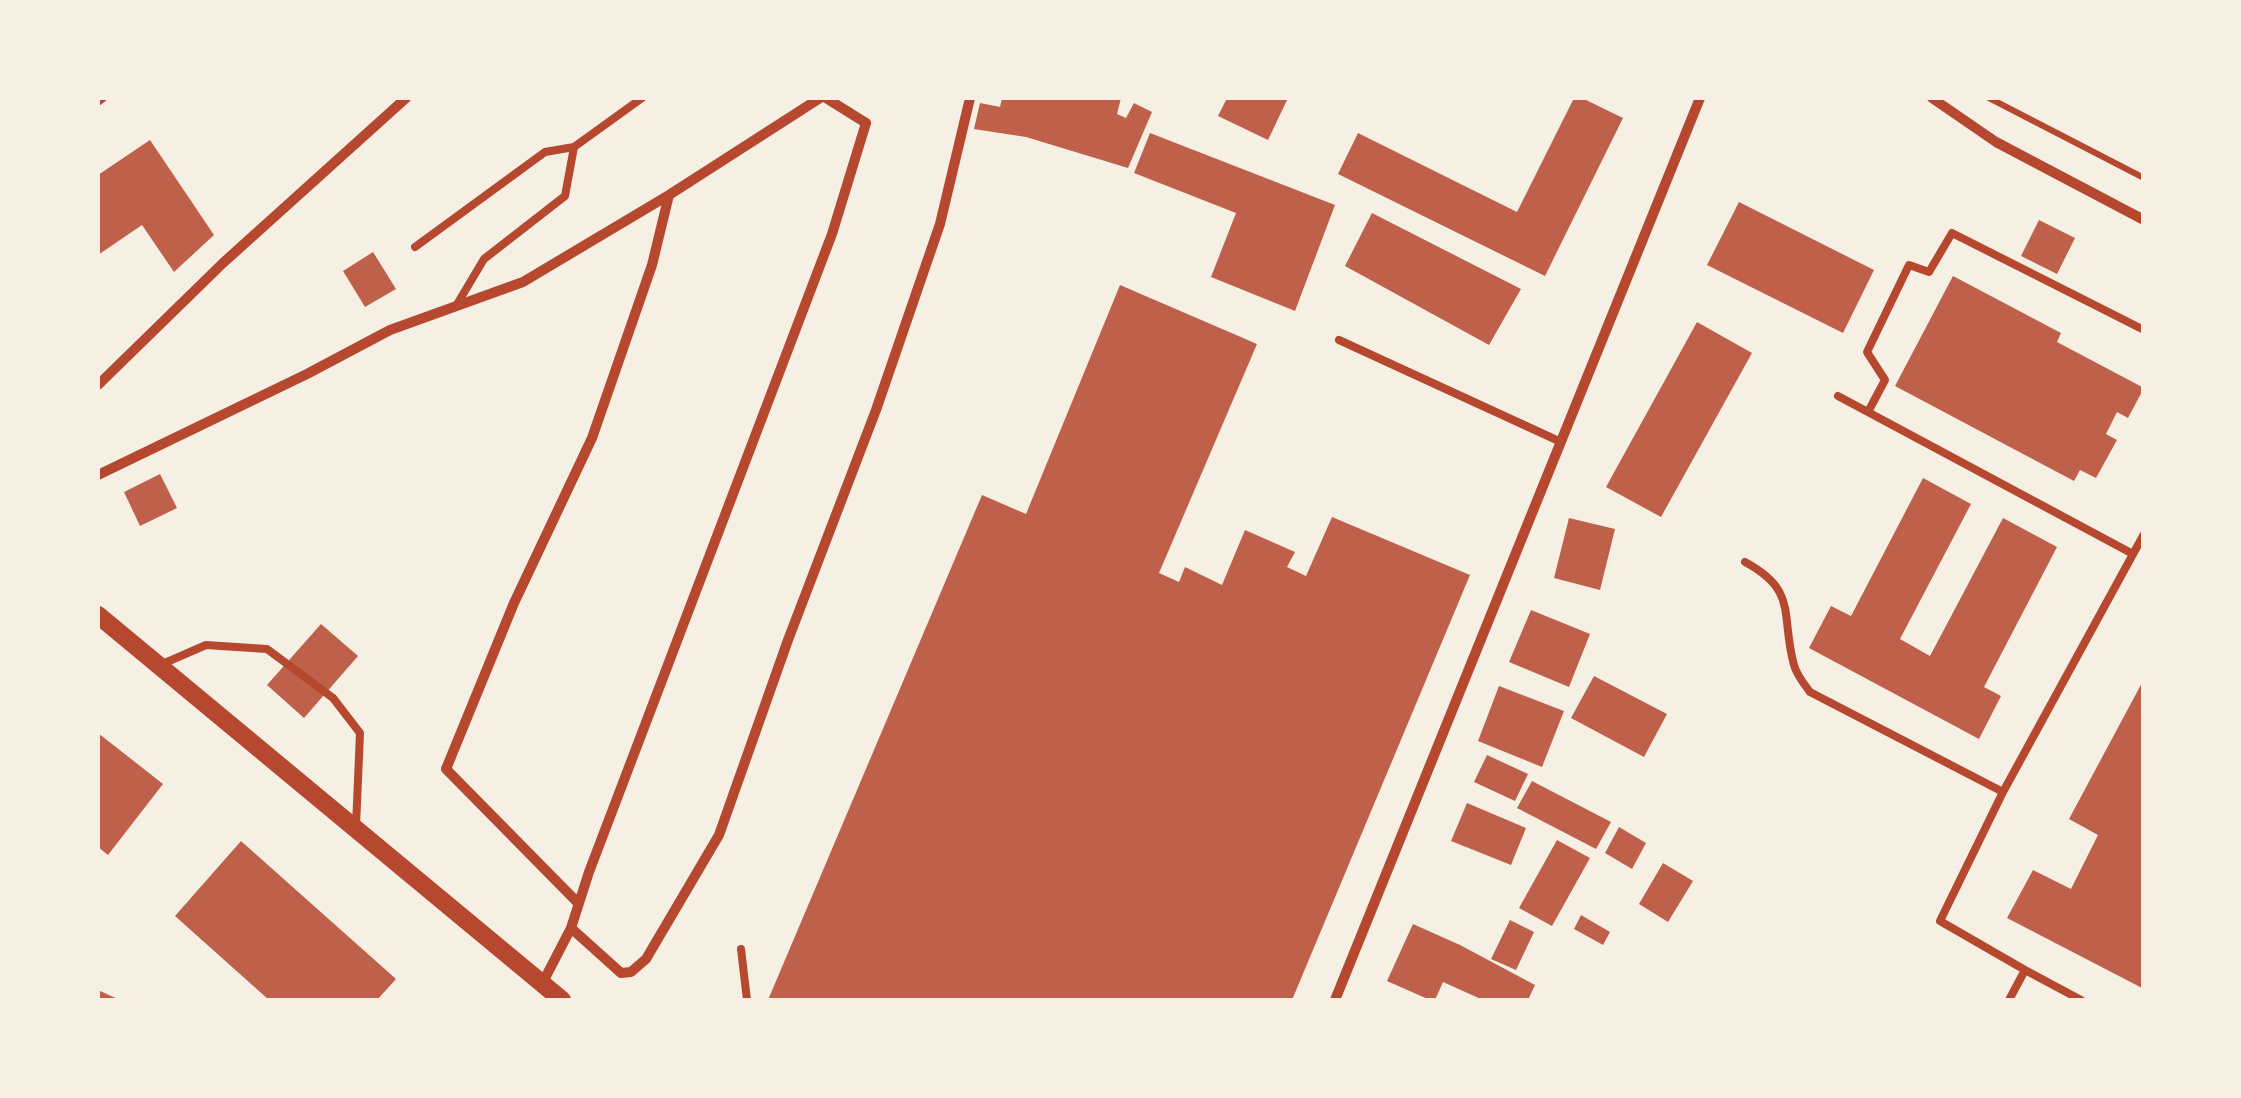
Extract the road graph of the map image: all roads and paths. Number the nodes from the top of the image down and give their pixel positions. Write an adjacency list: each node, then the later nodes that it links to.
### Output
1 (406, 98): 16 (street)
2 (642, 98): 8 (lane)
3 (823, 98): 10 (street); 28 (street)
4 (970, 98): 29 (street)
5 (1700, 98): 19 (street)
6 (1932, 98): 11 (street)
7 (1989, 98): 9 (path)
8 (574, 146): 12 (lane); 13 (lane)
9 (2144, 178)
10 (669, 195): 13 (street); 28 (street)
11 (2144, 220)
12 (416, 247)
13 (456, 306): 20 (street)
14 (2144, 330): 18 (lane)
15 (1339, 340): 19 (lane)
16 (98, 385)
17 (1838, 396): 18 (lane)
18 (1868, 412): 22 (lane)
19 (1560, 442): 35 (street)
20 (98, 475)
21 (2144, 534): 22 (lane)
22 (2134, 554): 26 (lane)
23 (1745, 562): 26 (lane)
24 (98, 616): 25 (street)
25 (158, 666): 27 (street); 27 (lane)
26 (2003, 792): 31 (lane)
27 (356, 831): 32 (street)
28 (578, 902): 29 (street)
29 (572, 928): 32 (street)
30 (741, 949): 34 (lane)
31 (2025, 970): 36 (lane); 37 (lane)
32 (542, 984): 33 (street)
33 (562, 1000)
34 (747, 1000)
35 (1335, 1000)
36 (2010, 1000)
37 (2081, 1000)

